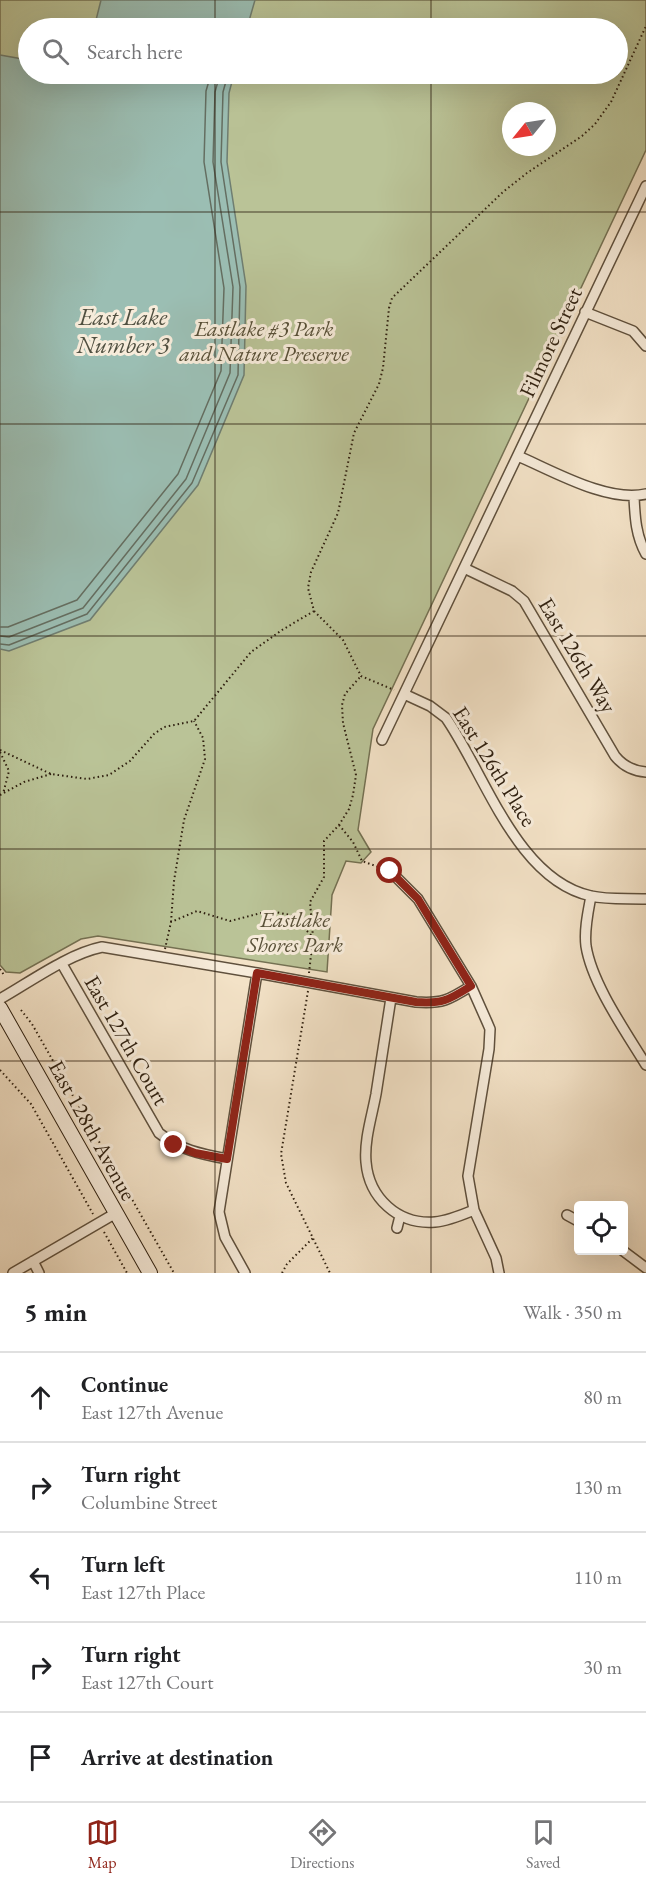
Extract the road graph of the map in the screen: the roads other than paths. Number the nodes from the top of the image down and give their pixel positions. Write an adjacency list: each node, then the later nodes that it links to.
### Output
1 (646, 186): 2 (street, Filmore Street)
2 (644, 197): 3 (street, Filmore Street)
3 (585, 312): 4 (street); 5 (street, Filmore Street)
4 (646, 346)
5 (518, 456): 7 (street); 9 (street, Filmore Street)
6 (646, 494): 7 (street)
7 (634, 497): 8 (street)
8 (646, 554)
9 (464, 568): 10 (street); 12 (street, East 126th Way)
10 (404, 694): 11 (street); 14 (street, East 126th Place)
11 (382, 740)
12 (646, 772)
13 (390, 871): 18 (street)
14 (591, 896): 15 (street, East 126th Place); 22 (street)
15 (646, 899)
16 (62, 964): 17 (street); 20 (street); 23 (street, East 127th Court)
17 (257, 973): 19 (street); 23 (street)
18 (471, 986): 19 (street); 24 (street)
19 (392, 998): 27 (street)
20 (0, 999)
21 (0, 1008): 25 (main road, East 128th Avenue)
22 (646, 1065)
23 (227, 1159): 36 (street)
24 (474, 1210): 27 (street); 37 (street)
25 (116, 1213): 31 (street); 35 (main road, East 128th Avenue)
26 (567, 1215): 28 (street)
27 (400, 1216): 29 (street)
28 (574, 1218)
29 (397, 1228)
30 (628, 1255): 32 (street)
31 (33, 1261): 33 (street); 34 (street)
32 (646, 1268)
33 (13, 1273)
34 (39, 1273)
35 (150, 1273)
36 (246, 1273)
37 (499, 1273)

